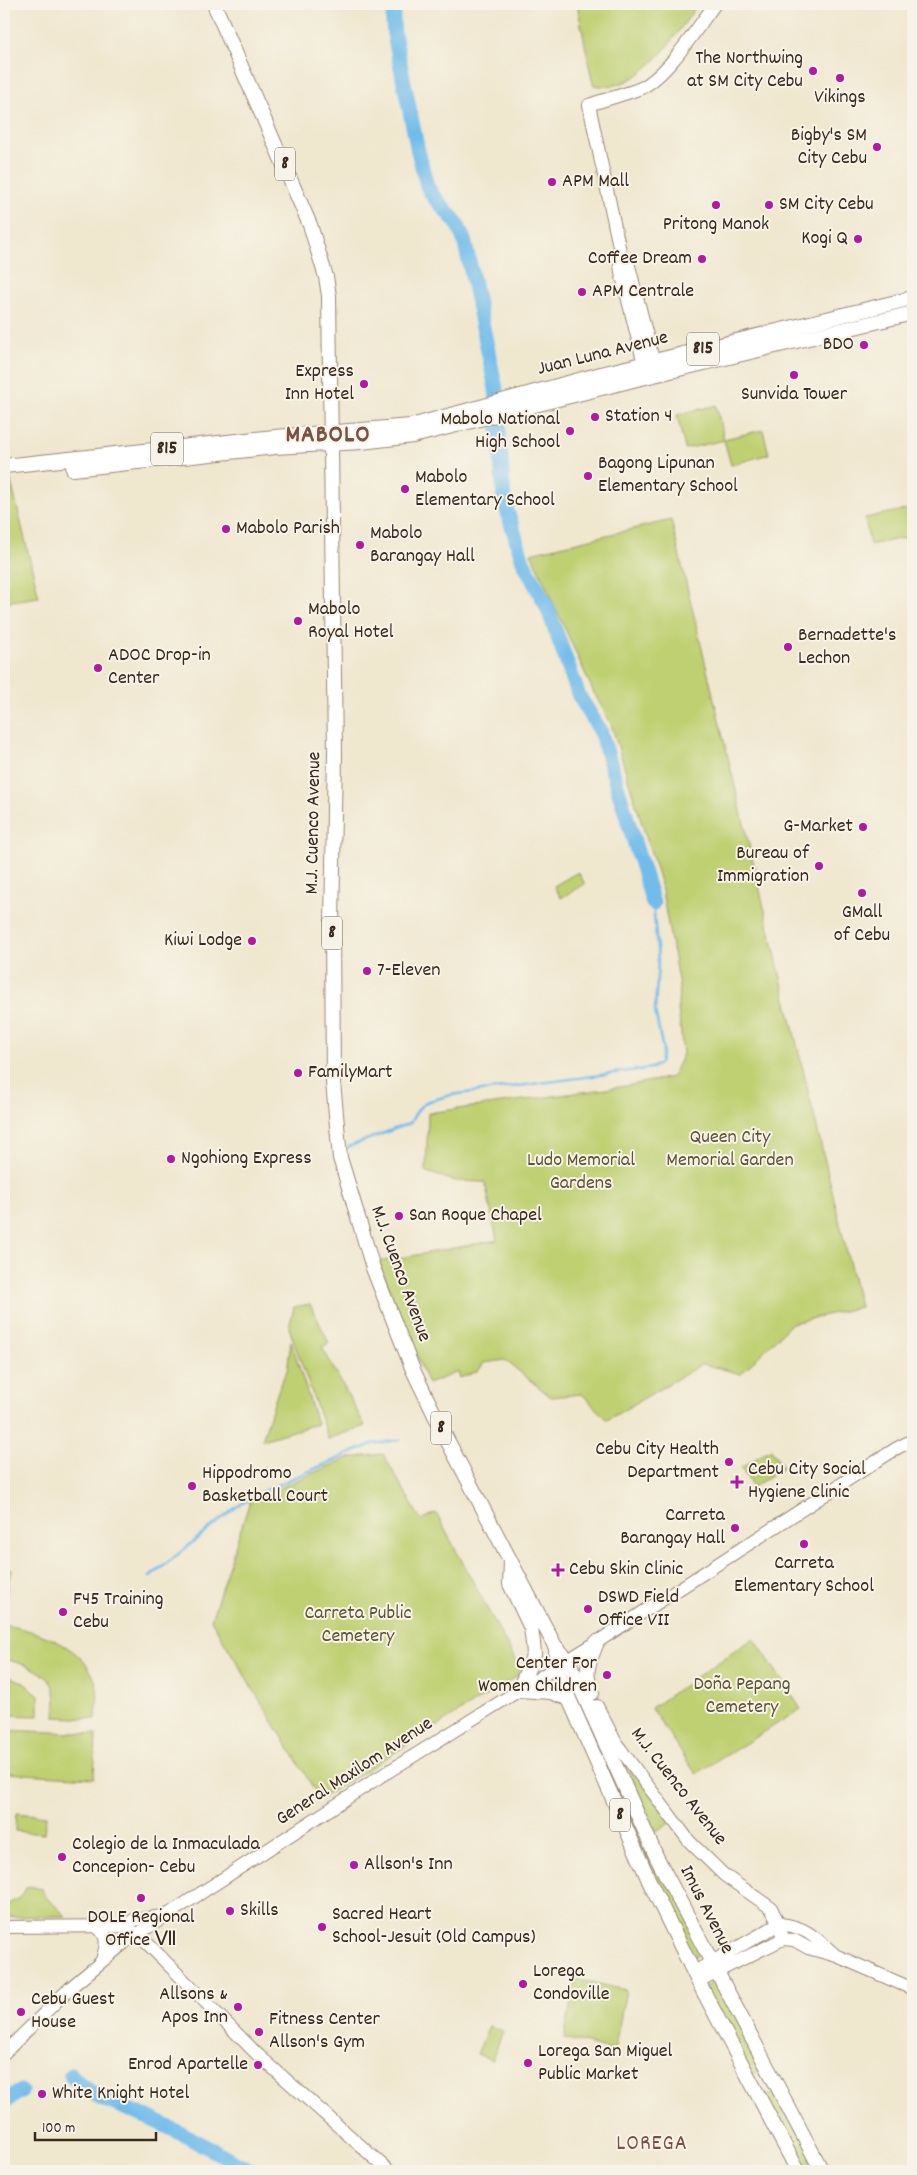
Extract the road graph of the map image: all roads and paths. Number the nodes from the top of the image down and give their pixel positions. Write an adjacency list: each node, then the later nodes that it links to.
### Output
1 (214, 4): 7 (main road, M.J. Cuenco Avenue / 8)
2 (716, 4): 3 (main road)
3 (620, 251)
4 (913, 298): 6 (main road, Juan Luna Avenue / 815)
5 (913, 313): 6 (main road, Juan Luna Avenue / 815)
6 (651, 368): 6 (main road); 7 (main road, Juan Luna Avenue / 815)
7 (330, 438): 8 (main road, 815); 9 (main road, 815); 11 (main road, M.J. Cuenco Avenue / 8)
8 (4, 466)
9 (4, 474)
10 (913, 1440): 12 (main road, General Maxilom Avenue)
11 (511, 1562): 13 (main road, M.J. Cuenco Avenue / 8); 14 (main road)
12 (597, 1642): 13 (main road, General Maxilom Avenue); 16 (main road)
13 (562, 1664): 14 (main road, General Maxilom Avenue); 15 (main road, Imus Avenue / 8); 17 (main road, Imus Avenue / 8)
14 (519, 1690): 15 (main road); 18 (main road, General Maxilom Avenue)
15 (569, 1699): 28 (main road, Imus Avenue / 8)
16 (597, 1706): 17 (main road); 19 (main road, M.J. Cuenco Avenue / 8)
17 (596, 1720): 27 (main road, Imus Avenue / 8)
18 (166, 1916): 21 (main road); 23 (main road, General Maxilom Avenue)
19 (779, 1924): 24 (main road, M.J. Cuenco Avenue / 8); 25 (main road); 27 (main road)
20 (95, 1926): 21 (main road); 22 (main road); 26 (main road)
21 (124, 1926): 23 (main road)
22 (4, 1927)
23 (138, 1934): 26 (main road, General Maxilom Avenue); 31 (main road)
24 (783, 1939): 25 (main road); 27 (main road)
25 (837, 1956): 29 (main road)
26 (102, 1961): 30 (main road, General Maxilom Avenue)
27 (714, 1968): 28 (main road); 33 (main road, Imus Avenue / 8)
28 (696, 1976): 32 (main road, Imus Avenue / 8)
29 (913, 1989)
30 (4, 2053)
31 (389, 2171)
32 (798, 2171)
33 (822, 2171)

